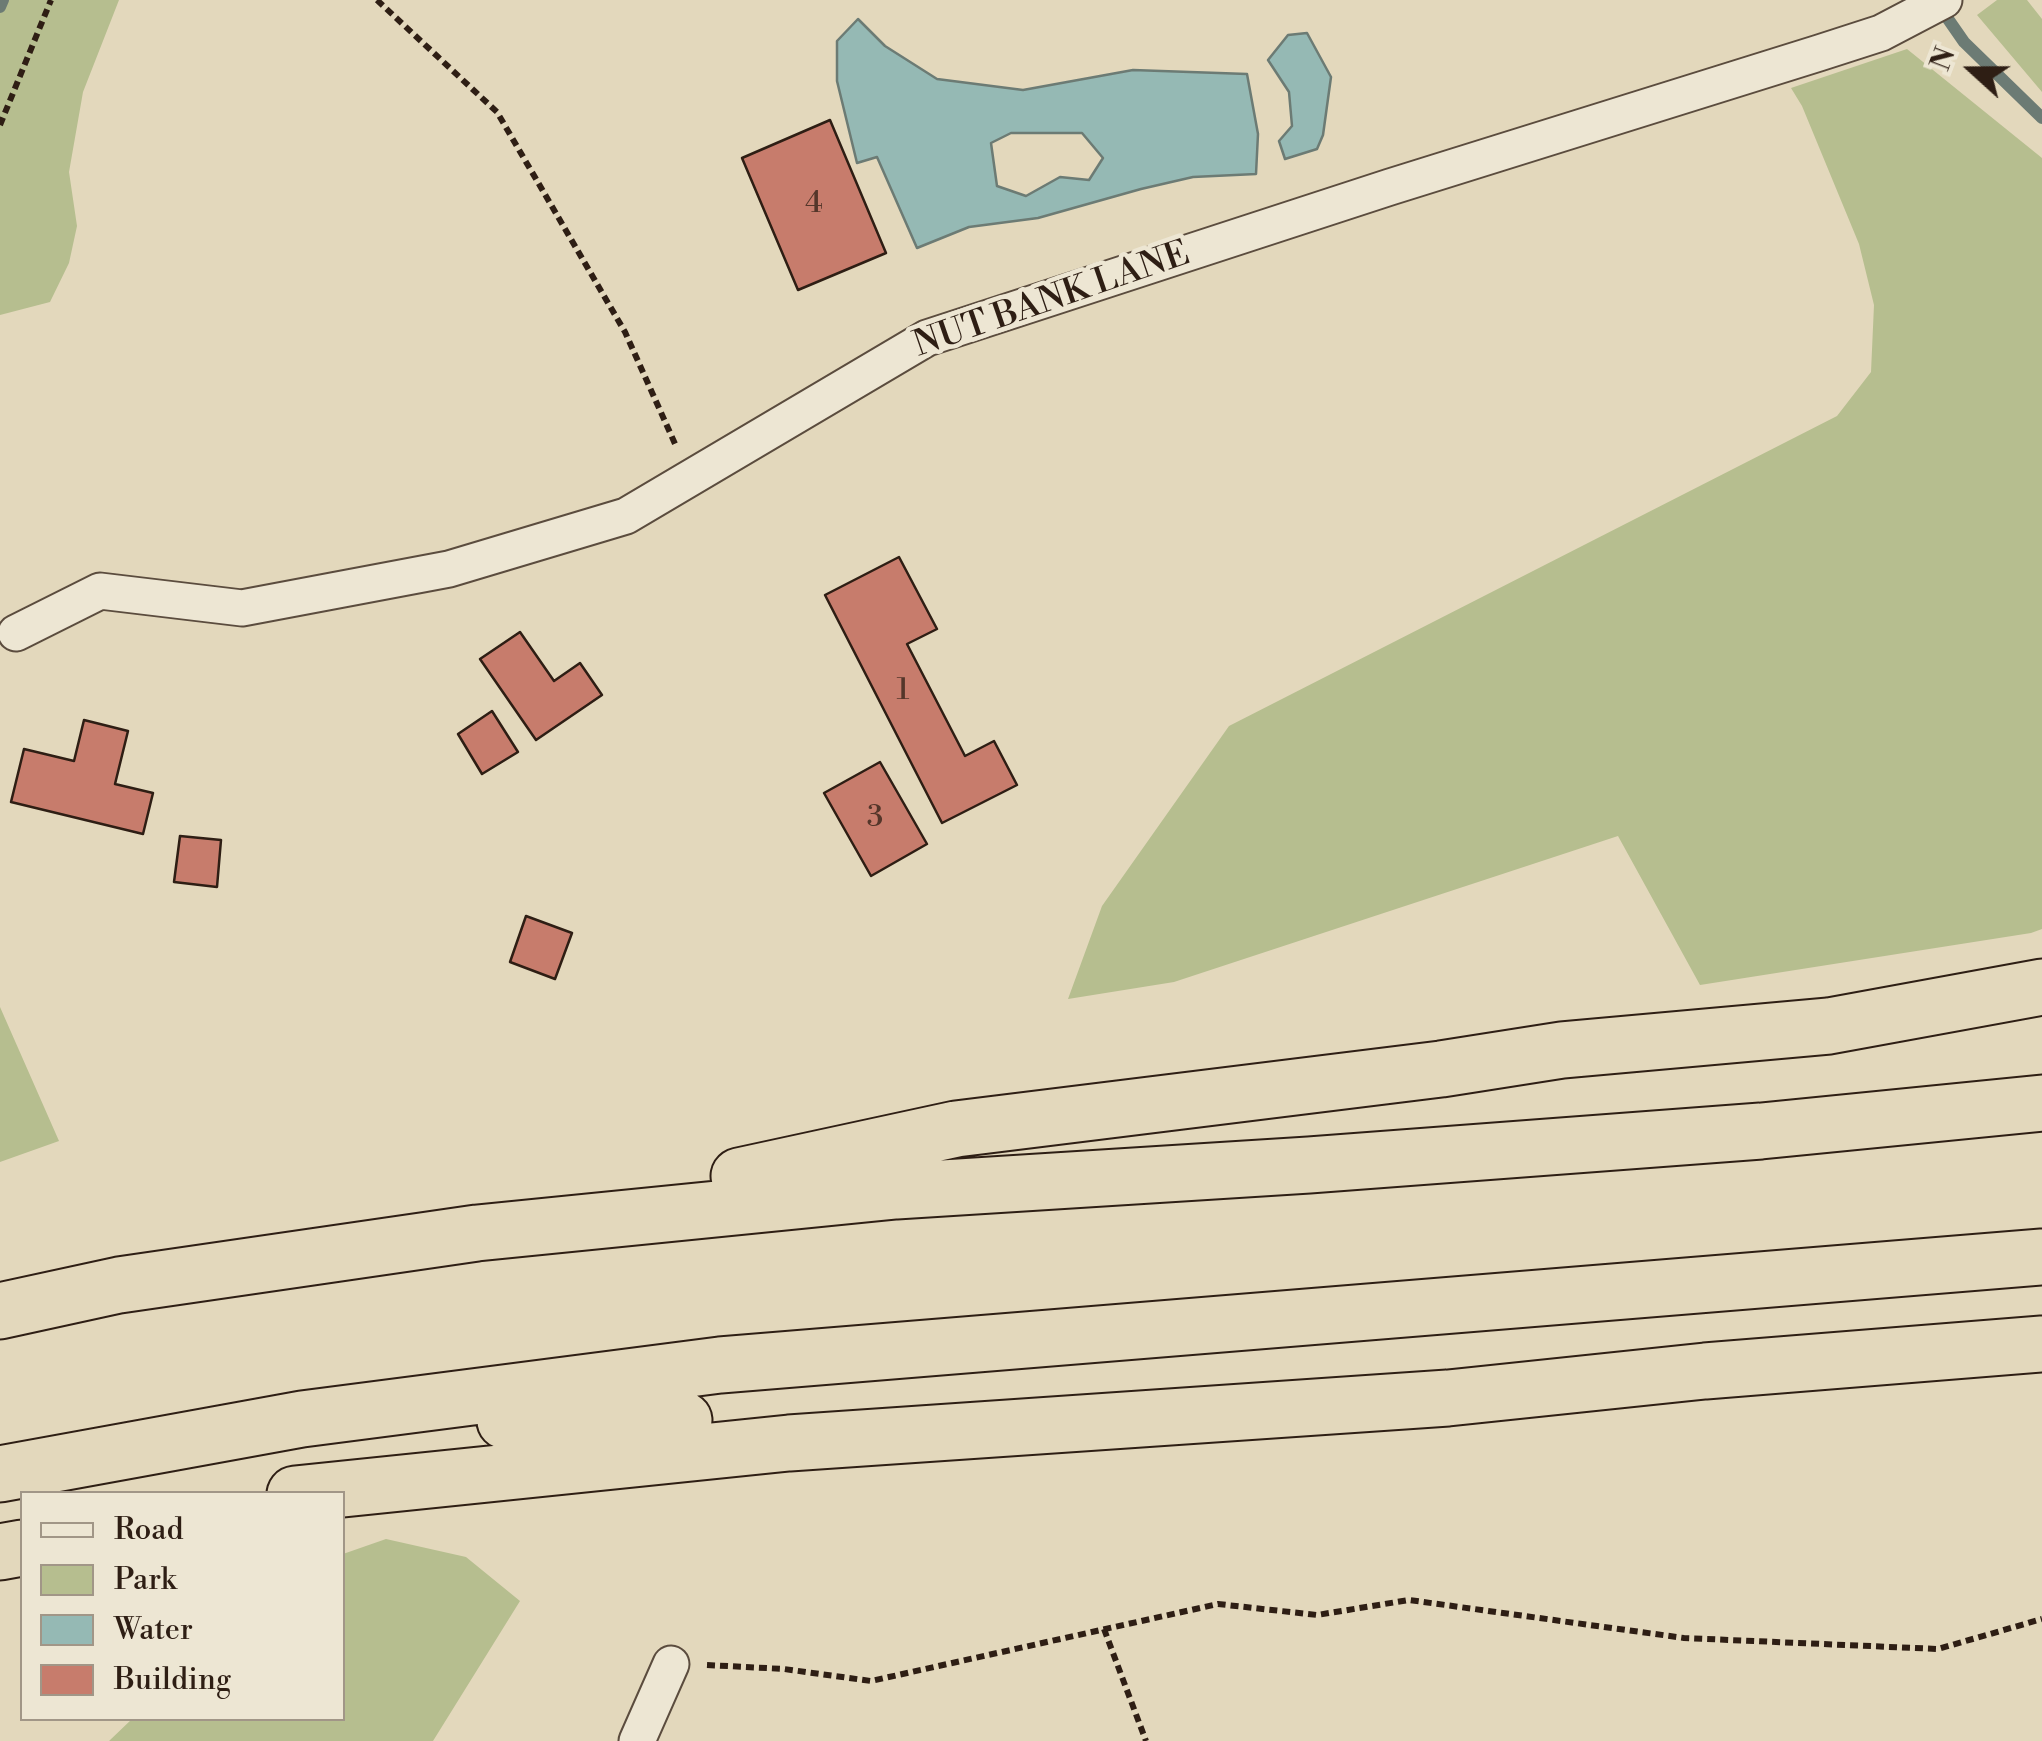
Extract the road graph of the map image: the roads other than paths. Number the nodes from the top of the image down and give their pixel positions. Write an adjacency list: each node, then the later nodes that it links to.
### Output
1 (1944, 0): 2 (street, NUT BANK LANE)
2 (16, 633)
3 (2042, 988): 5 (highway)
4 (2042, 1103): 5 (highway)
5 (477, 1232): 7 (highway)
6 (2042, 1257): 10 (highway)
7 (0, 1311)
8 (2042, 1344): 9 (highway)
9 (1705, 1370): 10 (highway); 12 (highway)
10 (302, 1419): 11 (highway)
11 (0, 1474)
12 (324, 1491)
13 (671, 1664): 14 (street)
14 (637, 1741)

